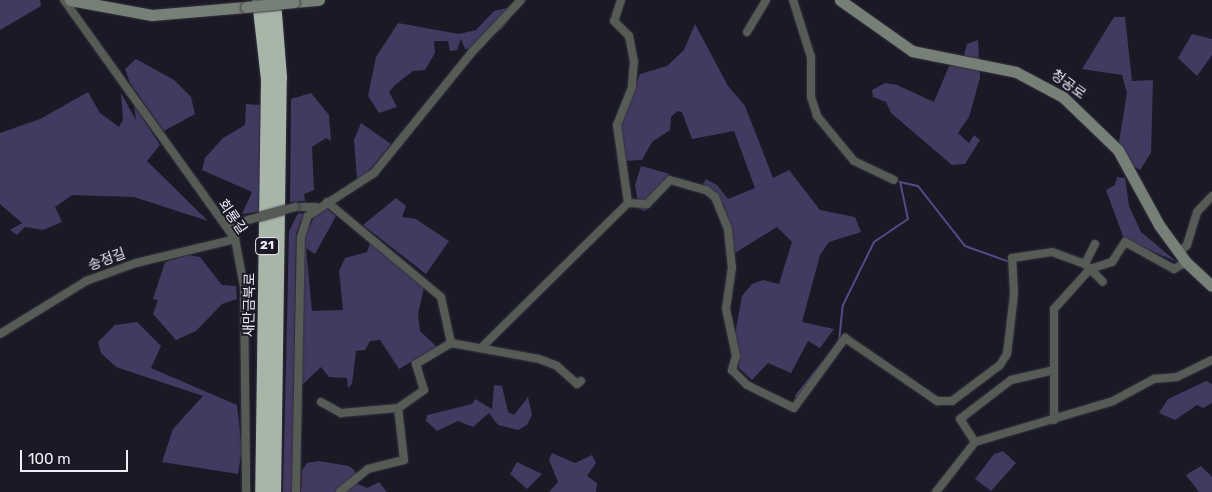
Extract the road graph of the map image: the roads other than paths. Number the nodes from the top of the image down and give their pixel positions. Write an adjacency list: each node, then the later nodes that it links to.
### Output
1 (64, 0): 17 (street, 회룡길)
2 (70, 0): 10 (street)
3 (273, 0): 36 (highway, 새만금북로 / 21)
4 (319, 0): 10 (street, bridge)
5 (522, 0): 14 (street)
6 (621, 0): 15 (street)
7 (766, 0): 11 (street)
8 (793, 0): 12 (street)
9 (840, 0): 20 (street, 청공로)
10 (252, 4): 35 (highway, 새만금북로 / 21)
11 (747, 32)
12 (894, 180)
13 (1212, 196): 20 (street)
14 (327, 202): 16 (street); 25 (street)
15 (628, 203): 21 (street); 26 (street)
16 (316, 207): 17 (street, bridge); 37 (street)
17 (226, 226): 18 (street, 회룡길)
18 (234, 240): 24 (street, 송정길); 34 (street, 회룡길)
19 (1096, 244): 21 (street)
20 (1182, 258): 21 (street); 23 (street, 청공로)
21 (1087, 266): 22 (street); 28 (street)
22 (1103, 282)
23 (1212, 286)
24 (0, 334)
25 (451, 342): 26 (street); 31 (street)
26 (483, 346): 29 (street)
27 (1212, 360): 32 (street)
28 (1050, 371): 32 (street); 33 (street)
29 (581, 381)
30 (322, 402): 31 (street)
31 (398, 408): 38 (street)
32 (1054, 420): 33 (street)
33 (974, 442): 39 (street)
34 (246, 492)
35 (262, 492)
36 (273, 492)
37 (296, 492)
38 (340, 492)
39 (936, 492)

